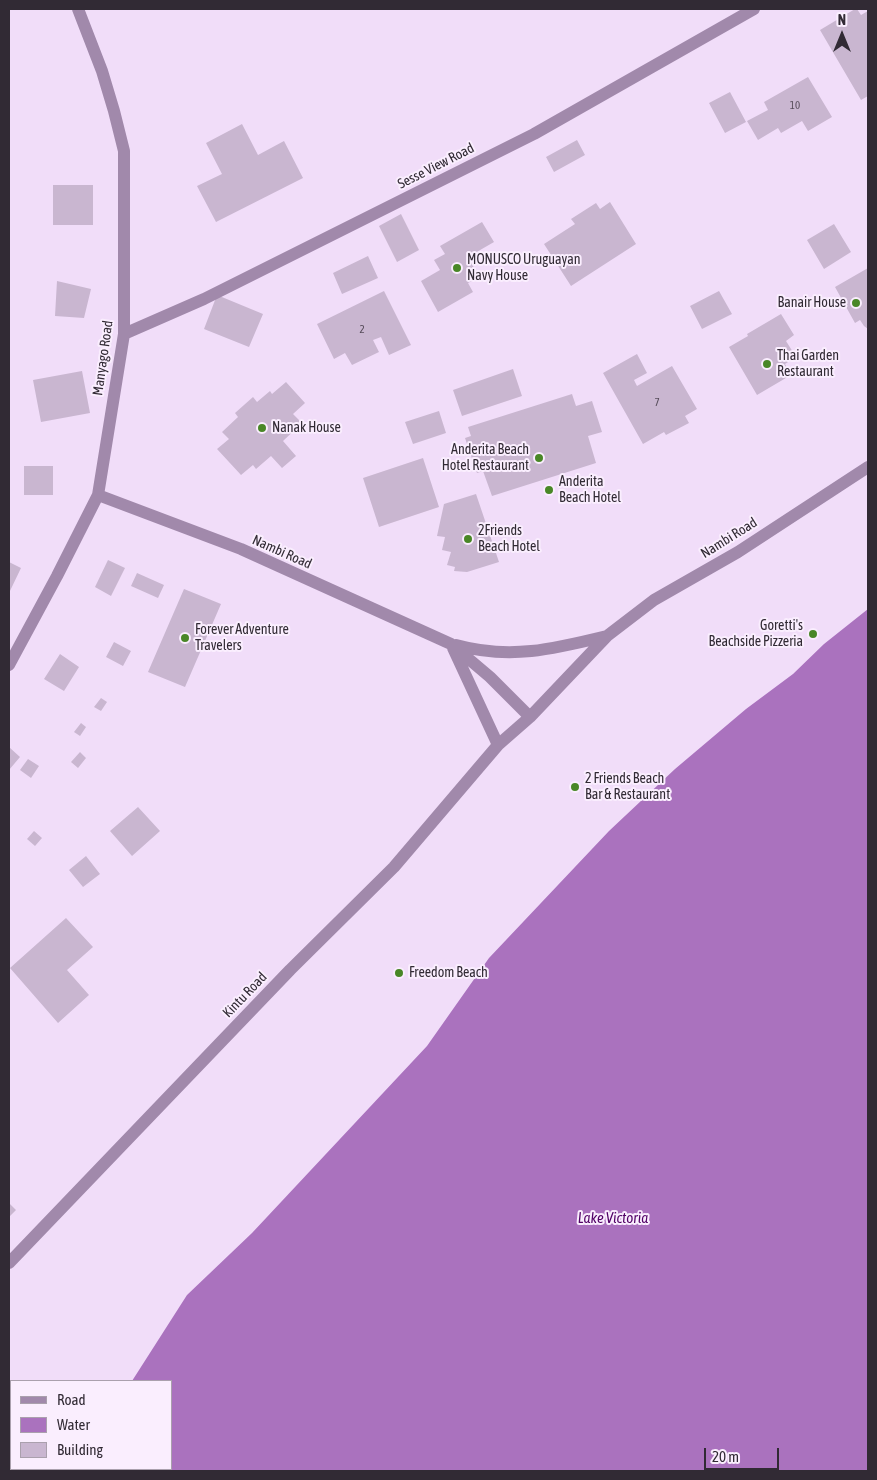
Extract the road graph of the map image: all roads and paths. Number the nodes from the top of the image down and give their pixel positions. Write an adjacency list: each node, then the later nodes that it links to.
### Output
1 (78, 9): 3 (street, Manyago Road)
2 (754, 9): 3 (street, Sesse View Road)
3 (124, 334): 5 (street, Manyago Road)
4 (868, 467): 6 (street, Nambi Road)
5 (98, 495): 7 (street, Nambi Road); 8 (street, Manyago Road)
6 (607, 636): 7 (street, Nambi Road); 9 (street, Nambi Road)
7 (451, 644): 9 (street, Nambi Road); 10 (street)
8 (9, 665)
9 (530, 717): 10 (street, Nambi Road)
10 (498, 745): 11 (street, Kintu Road)
11 (9, 1263)

